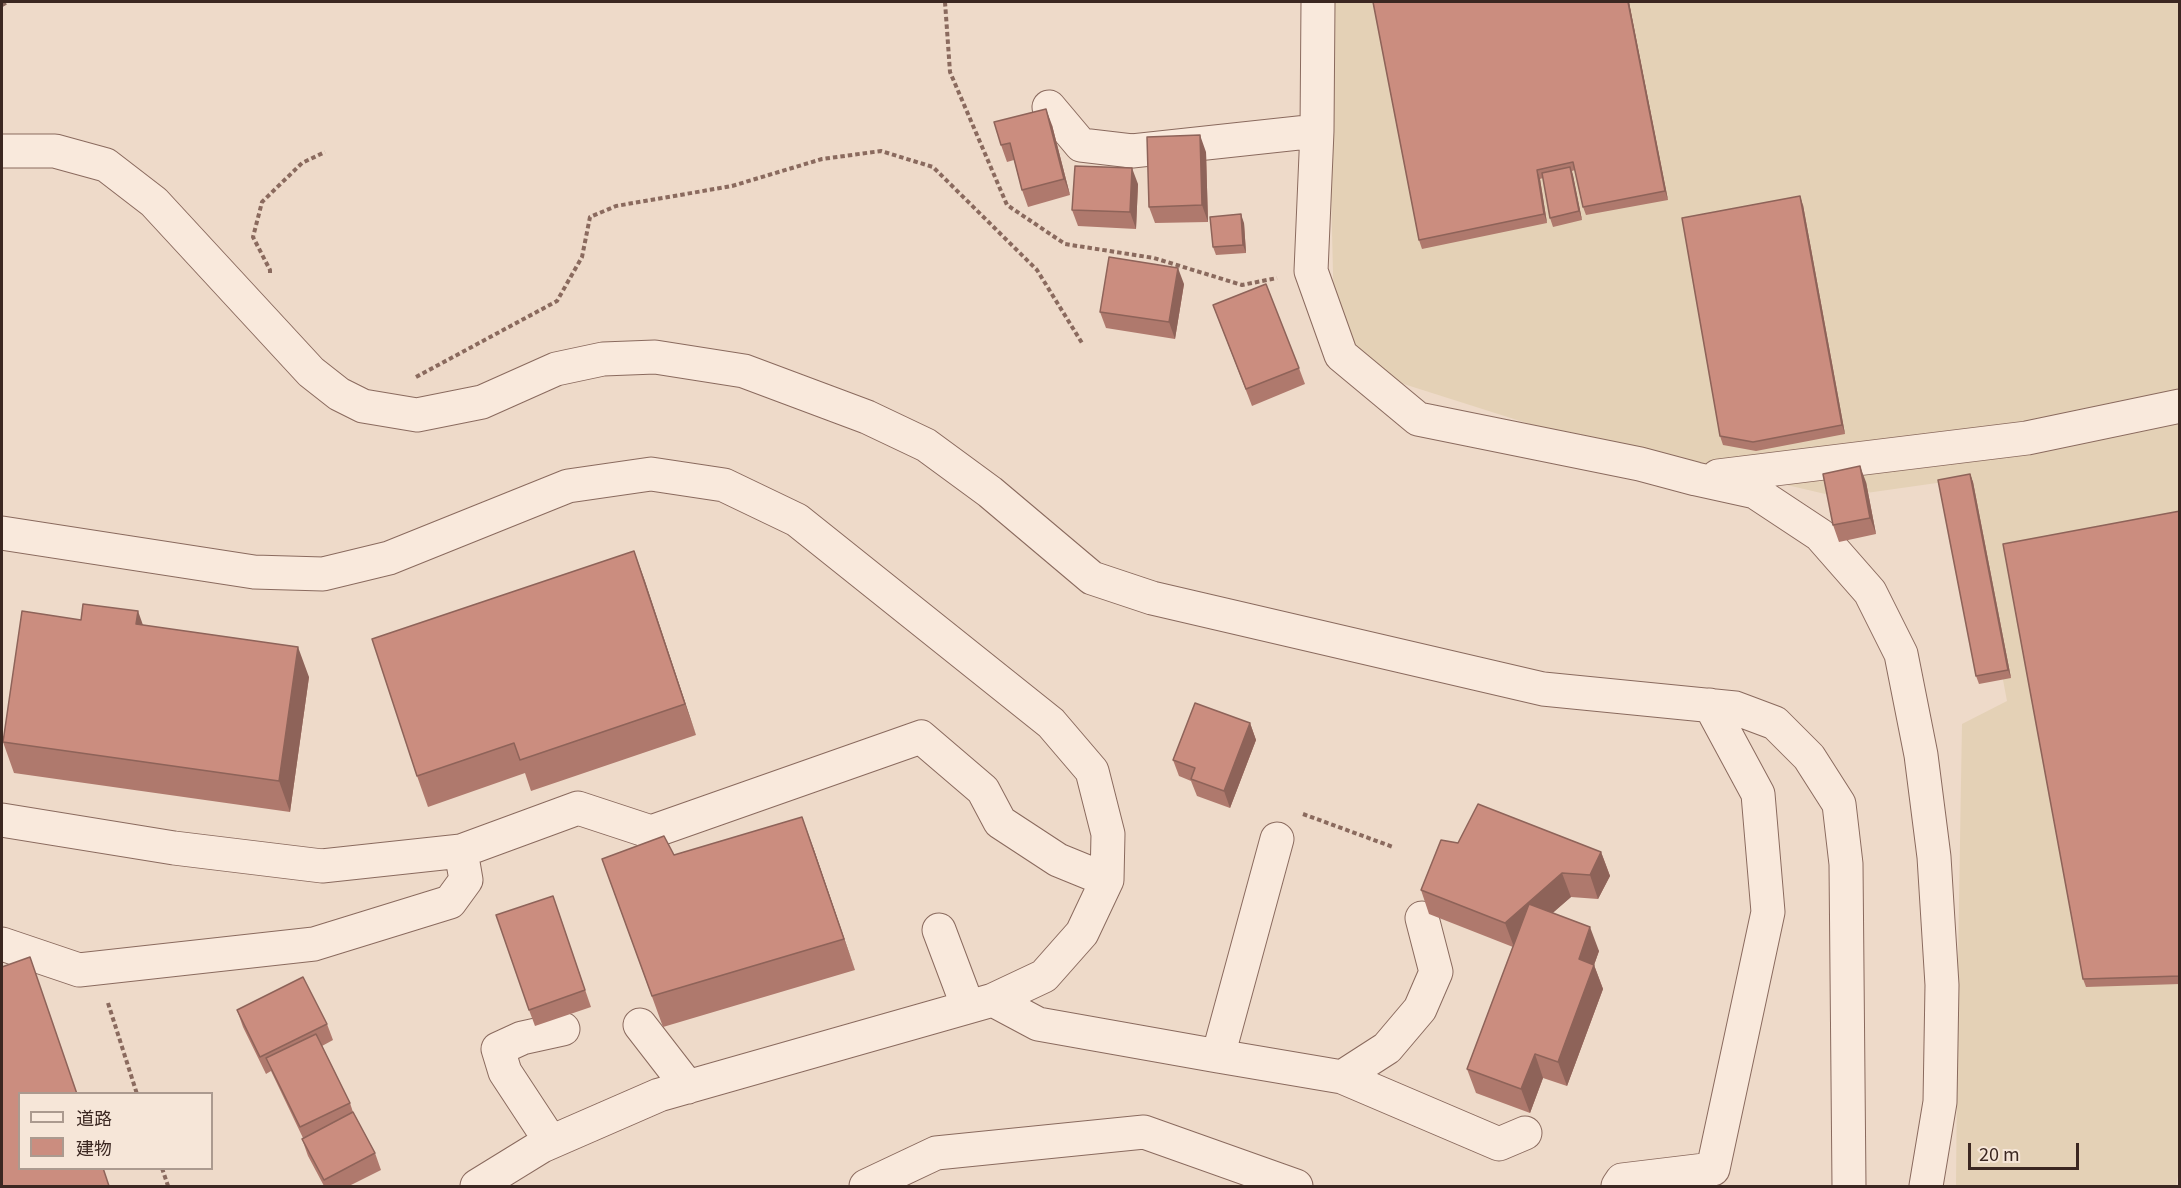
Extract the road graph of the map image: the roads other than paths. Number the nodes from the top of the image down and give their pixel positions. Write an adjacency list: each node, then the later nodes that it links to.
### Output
1 (1318, 2): 3 (street)
2 (1049, 107): 3 (street)
3 (1317, 131): 6 (street)
4 (2, 151): 8 (street)
5 (2180, 406): 6 (street)
6 (1696, 479): 29 (street)
7 (2, 533): 12 (street)
8 (1710, 705): 27 (street); 28 (street)
9 (2, 820): 11 (street)
10 (1277, 839): 19 (street)
11 (460, 851): 12 (street); 15 (street)
12 (1107, 879): 16 (street)
13 (1422, 918): 20 (street)
14 (939, 930): 16 (street)
15 (2, 944)
16 (980, 1004): 19 (street); 21 (street)
17 (640, 1025): 21 (street)
18 (563, 1029): 23 (street)
19 (1218, 1056): 20 (street)
20 (1342, 1077): 22 (street)
21 (688, 1087): 23 (street)
22 (1525, 1133)
23 (551, 1142): 24 (street)
24 (477, 1186)
25 (866, 1186): 26 (street)
26 (1296, 1186)
27 (1618, 1186)
28 (1848, 1186)
29 (1926, 1186)

